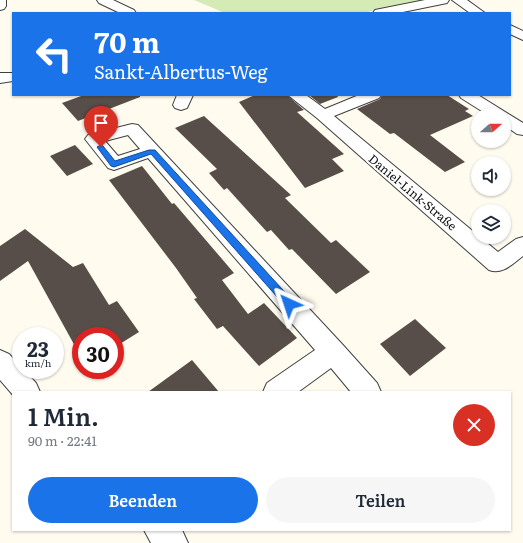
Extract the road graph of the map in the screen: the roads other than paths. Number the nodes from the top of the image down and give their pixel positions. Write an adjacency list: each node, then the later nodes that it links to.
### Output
1 (0, 0): 5 (street)
2 (103, 0): 6 (street)
3 (443, 0): 7 (street)
4 (458, 0): 8 (street)
5 (0, 6)
6 (128, 12)
7 (384, 12)
8 (477, 12)
9 (511, 30): 10 (street)
10 (521, 41)
11 (12, 77): 12 (street)
12 (0, 78)
13 (297, 96): 17 (street, Daniel-Link-Straße)
14 (371, 96): 17 (street)
15 (469, 96): 16 (street)
16 (488, 108)
17 (323, 116): 21 (street, Daniel-Link-Straße)
18 (511, 122): 19 (street)
19 (523, 130)
20 (152, 151): 22 (street)
21 (523, 246)
22 (333, 352): 24 (street); 27 (street)
23 (0, 362): 25 (street)
24 (304, 385): 26 (street)
25 (27, 391)
26 (280, 391)
27 (367, 391)
28 (161, 531): 29 (street)
29 (172, 543)

